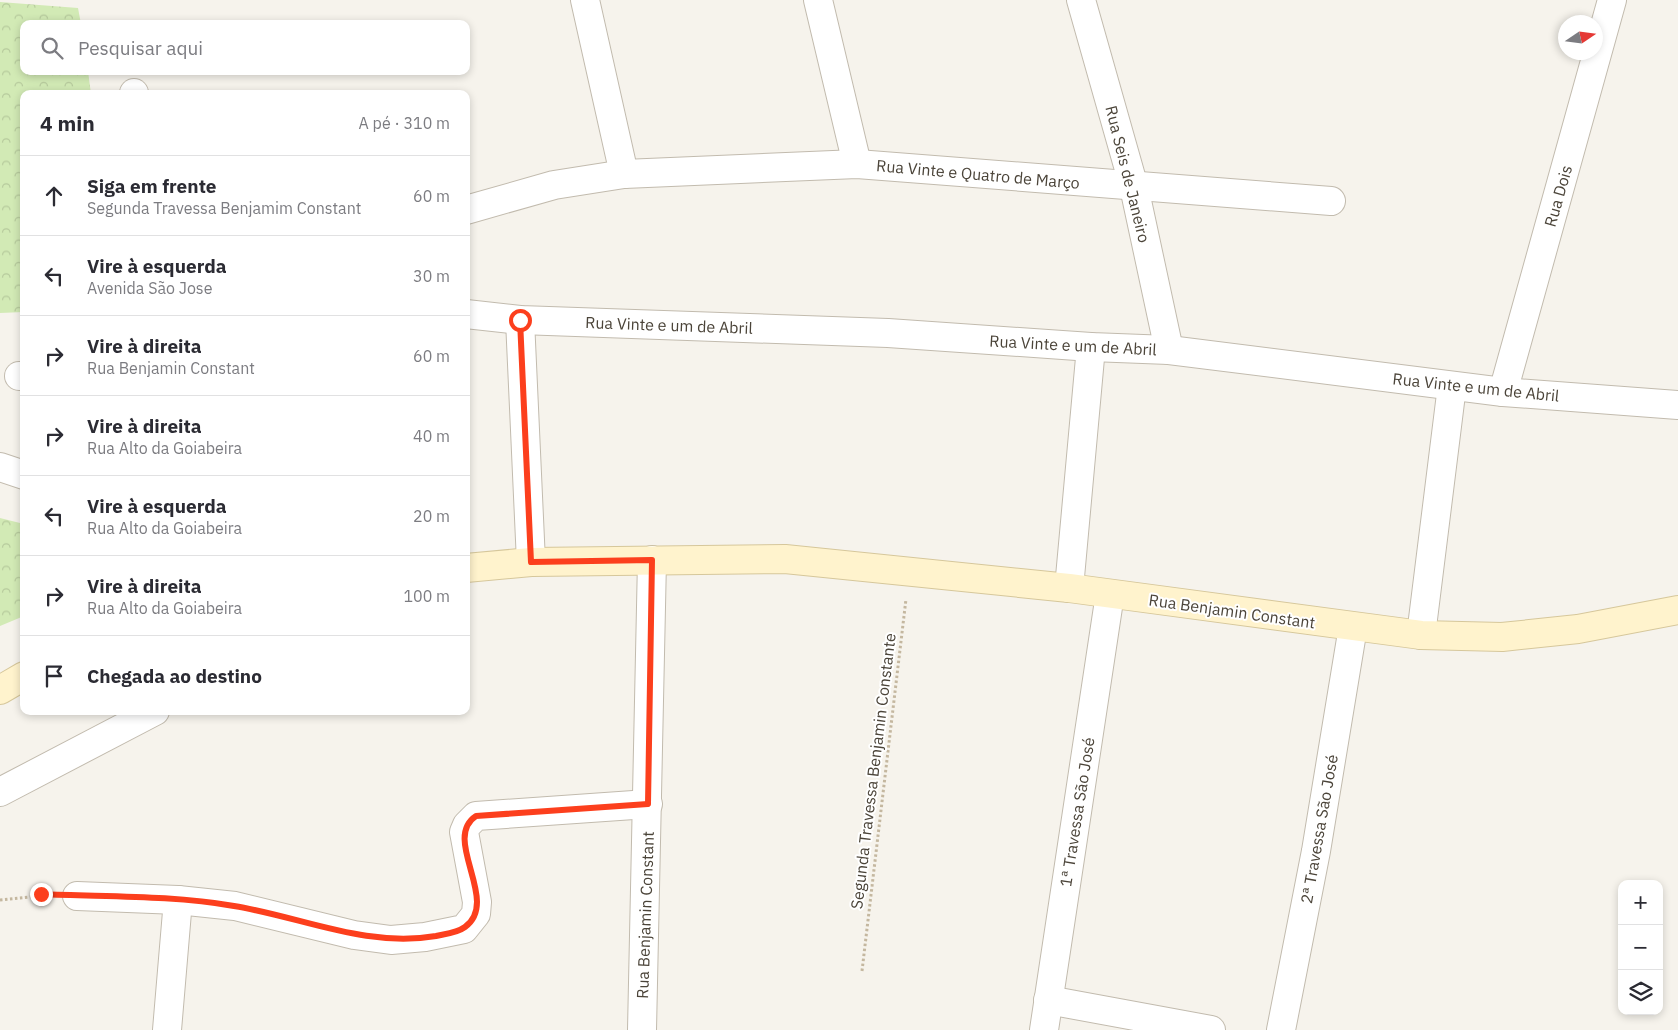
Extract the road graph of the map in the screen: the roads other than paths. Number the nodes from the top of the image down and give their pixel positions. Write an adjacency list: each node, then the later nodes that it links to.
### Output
1 (585, 0): 6 (street)
2 (818, 0): 5 (street)
3 (1081, 0): 7 (street, Rua Seis de Janeiro)
4 (1612, 0): 15 (street, Rua Dois)
5 (857, 164): 6 (street, Rua Vinte e Quatro de Março); 7 (street, Rua Vinte e Quatro de Março)
6 (624, 174): 9 (street, Rua Vinte e Quatro de Março)
7 (1134, 187): 8 (street, Rua Vinte e Quatro de Março); 13 (street, Rua Seis de Janeiro)
8 (1331, 201)
9 (470, 209)
10 (470, 314): 11 (street, Rua Vinte e um de Abril)
11 (520, 320): 12 (street, Rua Vinte e um de Abril); 20 (street)
12 (1091, 347): 13 (street, Rua Vinte e um de Abril); 22 (street)
13 (1170, 350): 14 (street, Rua Vinte e um de Abril)
14 (1452, 386): 15 (street, Rua Vinte e um de Abril); 26 (street)
15 (1503, 392): 16 (street, Rua Vinte e um de Abril)
16 (1678, 405)
17 (0, 467): 18 (street)
18 (20, 474)
19 (652, 560): 20 (street, Rua Benjamin Constant); 22 (street, Rua Benjamin Constant); 29 (street, Rua Benjamin Constant)
20 (531, 562): 21 (street, Rua Benjamin Constant)
21 (470, 568)
22 (1069, 588): 23 (street, Rua Benjamin Constant)
23 (1110, 594): 25 (street, Rua Benjamin Constant); 32 (street, 1ª Travessa São José)
24 (1678, 610): 26 (street, Rua Benjamin Constant)
25 (1354, 627): 26 (street, Rua Benjamin Constant); 37 (street, 2ª Travessa São José)
26 (1421, 635)
27 (147, 715): 28 (street)
28 (0, 792)
29 (648, 804): 31 (street); 34 (street, Rua Benjamin Constant)
30 (77, 896): 31 (street)
31 (178, 900): 33 (street)
32 (1048, 1000): 35 (street, 1ª Travessa São José); 36 (street)
33 (167, 1030)
34 (642, 1030)
35 (1044, 1030)
36 (1211, 1030)
37 (1281, 1030)

